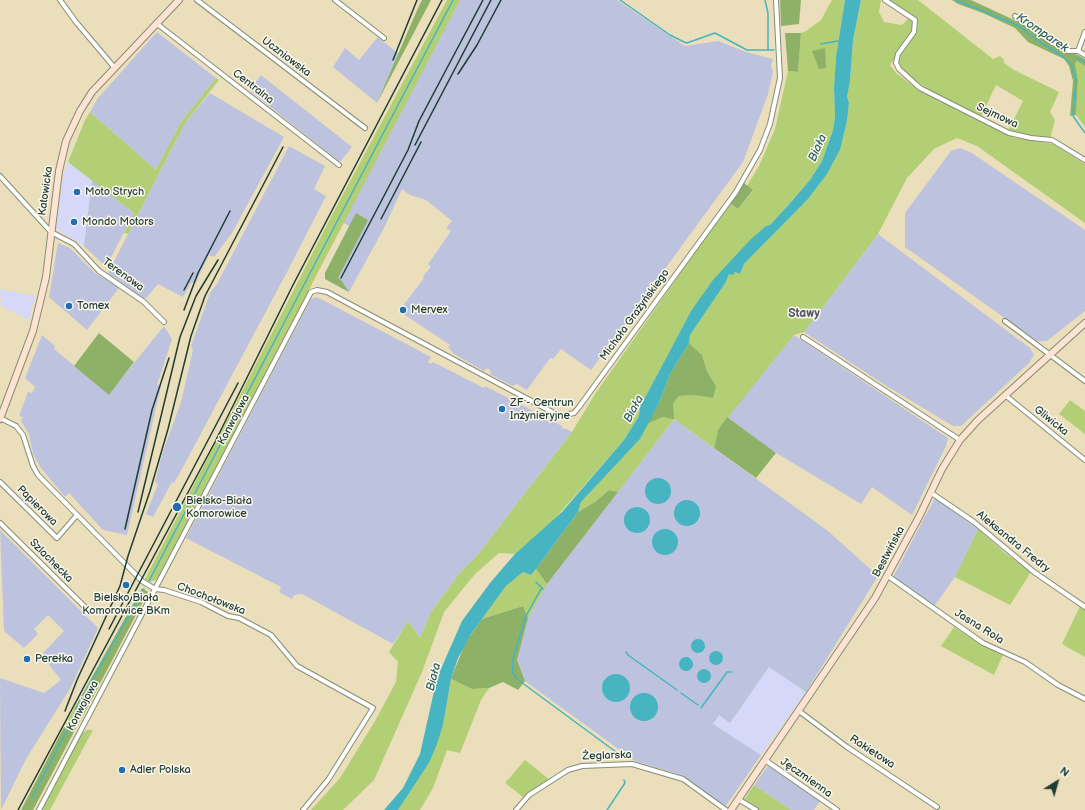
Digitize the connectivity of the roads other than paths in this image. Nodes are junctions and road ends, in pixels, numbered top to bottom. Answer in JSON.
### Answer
{"nodes":[{"id":1,"x":60,"y":0,"type":"edge"},
{"id":2,"x":179,"y":0,"type":"edge"},
{"id":3,"x":197,"y":0,"type":"edge"},
{"id":4,"x":335,"y":0,"type":"edge"},
{"id":5,"x":776,"y":0,"type":"edge"},
{"id":6,"x":885,"y":0,"type":"edge"},
{"id":7,"x":1015,"y":16,"type":"dead end"},
{"id":8,"x":156,"y":23,"type":"junction"},
{"id":9,"x":1085,"y":32,"type":"edge"},
{"id":10,"x":384,"y":38,"type":"dead end"},
{"id":11,"x":1078,"y":51,"type":"junction"},
{"id":12,"x":1085,"y":55,"type":"edge"},
{"id":13,"x":114,"y":67,"type":"junction"},
{"id":14,"x":365,"y":128,"type":"dead end"},
{"id":15,"x":1085,"y":160,"type":"edge"},
{"id":16,"x":339,"y":165,"type":"dead end"},
{"id":17,"x":0,"y":176,"type":"edge"},
{"id":18,"x":51,"y":232,"type":"junction"},
{"id":19,"x":1005,"y":321,"type":"dead end"},
{"id":20,"x":164,"y":322,"type":"dead end"},
{"id":21,"x":1085,"y":323,"type":"edge"},
{"id":22,"x":803,"y":337,"type":"dead end"},
{"id":23,"x":1050,"y":354,"type":"junction"},
{"id":24,"x":1085,"y":381,"type":"edge"},
{"id":25,"x":1005,"y":395,"type":"junction"},
{"id":26,"x":567,"y":416,"type":"joint"},
{"id":27,"x":0,"y":419,"type":"edge"},
{"id":28,"x":960,"y":440,"type":"junction"},
{"id":29,"x":1085,"y":460,"type":"edge"},
{"id":30,"x":0,"y":482,"type":"edge"},
{"id":31,"x":930,"y":492,"type":"junction"},
{"id":32,"x":77,"y":515,"type":"junction"},
{"id":33,"x":0,"y":523,"type":"edge"},
{"id":34,"x":888,"y":576,"type":"junction"},
{"id":35,"x":155,"y":589,"type":"junction"},
{"id":36,"x":1085,"y":607,"type":"edge"},
{"id":37,"x":89,"y":611,"type":"dead end"},
{"id":38,"x":1085,"y":699,"type":"edge"},
{"id":39,"x":799,"y":711,"type":"junction"},
{"id":40,"x":765,"y":760,"type":"junction"},
{"id":41,"x":738,"y":799,"type":"junction"},
{"id":42,"x":937,"y":807,"type":"dead end"},
{"id":43,"x":39,"y":810,"type":"edge"},
{"id":44,"x":303,"y":810,"type":"edge"},
{"id":45,"x":516,"y":810,"type":"edge"},
{"id":46,"x":726,"y":810,"type":"edge"},
{"id":47,"x":731,"y":810,"type":"edge"},
{"id":48,"x":756,"y":810,"type":"edge"},
{"id":49,"x":837,"y":810,"type":"edge"}],
"edges":[{"from":1,"to":13,"type":"street"},
{"from":2,"to":8,"type":"street","name":"Katowicka"},
{"from":3,"to":14,"type":"street","name":"Uczniowska"},
{"from":4,"to":10,"type":"street"},
{"from":5,"to":26,"type":"street","name":"Michała Grażyńskiego"},
{"from":6,"to":15,"type":"street","name":"Sejmowa"},
{"from":7,"to":11,"type":"street"},
{"from":8,"to":13,"type":"street","name":"Katowicka"},
{"from":8,"to":16,"type":"street","name":"Centralna"},
{"from":9,"to":11,"type":"street"},
{"from":11,"to":12,"type":"street"},
{"from":13,"to":18,"type":"street","name":"Katowicka"},
{"from":17,"to":18,"type":"street"},
{"from":18,"to":20,"type":"street","name":"Terenowa"},
{"from":18,"to":27,"type":"street","name":"Katowicka"},
{"from":19,"to":23,"type":"street"},
{"from":21,"to":23,"type":"street","name":"Bestwińska"},
{"from":22,"to":28,"type":"street"},
{"from":23,"to":24,"type":"street"},
{"from":23,"to":25,"type":"street","name":"Bestwińska"},
{"from":25,"to":28,"type":"street","name":"Bestwińska"},
{"from":25,"to":29,"type":"street","name":"Gliwicka"},
{"from":26,"to":35,"type":"street","name":"Konwojowa"},
{"from":27,"to":32,"type":"street","name":"Chochołowska"},
{"from":28,"to":31,"type":"street","name":"Bestwińska"},
{"from":30,"to":32,"type":"street","name":"Papierowa"},
{"from":31,"to":34,"type":"street","name":"Bestwińska"},
{"from":31,"to":36,"type":"street","name":"Aleksandra Fredry"},
{"from":32,"to":35,"type":"street","name":"Chochołowska"},
{"from":33,"to":37,"type":"street","name":"Szlachecka"},
{"from":34,"to":38,"type":"street","name":"Jasna Rola"},
{"from":34,"to":39,"type":"street","name":"Bestwińska"},
{"from":35,"to":43,"type":"street","name":"Konwojowa"},
{"from":35,"to":44,"type":"street","name":"Chochołowska"},
{"from":39,"to":40,"type":"street","name":"Bestwińska"},
{"from":39,"to":42,"type":"street","name":"Rakietowa"},
{"from":40,"to":41,"type":"street","name":"Bestwińska"},
{"from":40,"to":49,"type":"street","name":"Jęczmienna"},
{"from":41,"to":47,"type":"street","name":"Bestwińska"},
{"from":41,"to":48,"type":"street"},
{"from":45,"to":46,"type":"street","name":"Żeglarska"}]}
